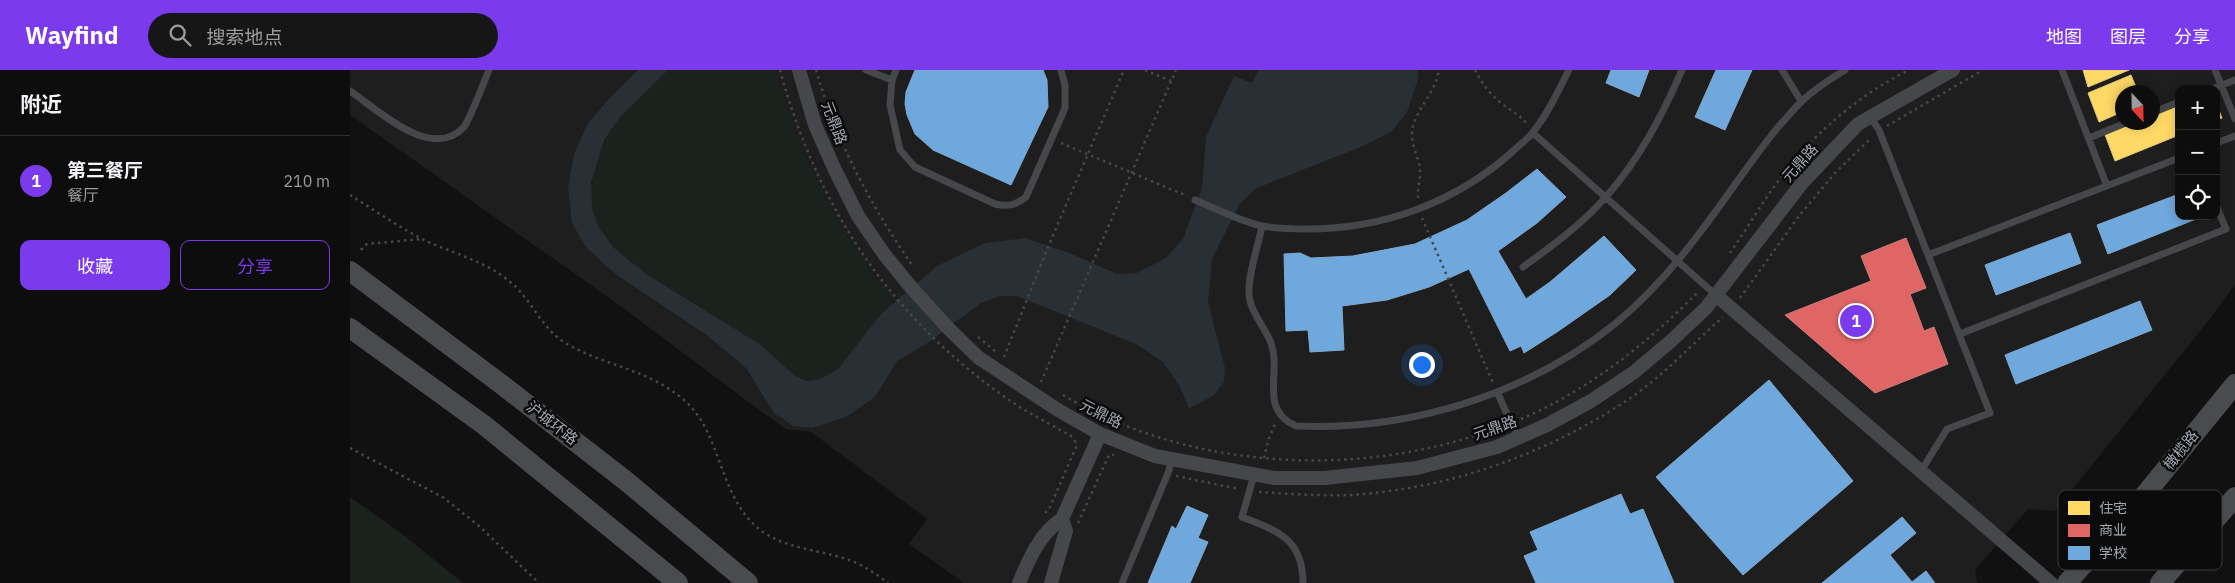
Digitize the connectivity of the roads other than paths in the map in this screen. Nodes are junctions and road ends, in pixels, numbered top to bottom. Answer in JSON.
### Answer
{"nodes":[{"id":1,"x":489,"y":70,"type":"edge"},
{"id":2,"x":799,"y":70,"type":"edge"},
{"id":3,"x":866,"y":70,"type":"edge"},
{"id":4,"x":896,"y":70,"type":"edge"},
{"id":5,"x":1061,"y":70,"type":"edge"},
{"id":6,"x":1569,"y":70,"type":"edge"},
{"id":7,"x":1682,"y":70,"type":"edge"},
{"id":8,"x":1782,"y":70,"type":"edge"},
{"id":9,"x":1845,"y":70,"type":"edge"},
{"id":10,"x":1953,"y":70,"type":"edge"},
{"id":11,"x":2062,"y":70,"type":"edge"},
{"id":12,"x":2215,"y":70,"type":"edge"},
{"id":13,"x":892,"y":80,"type":"junction"},
{"id":14,"x":2235,"y":80,"type":"edge"},
{"id":15,"x":2221,"y":85,"type":"junction"},
{"id":16,"x":350,"y":91,"type":"edge"},
{"id":17,"x":1801,"y":101,"type":"junction"},
{"id":18,"x":2175,"y":104,"type":"edge"},
{"id":19,"x":2160,"y":110,"type":"edge"},
{"id":20,"x":1870,"y":117,"type":"junction"},
{"id":21,"x":2235,"y":119,"type":"edge"},
{"id":22,"x":2115,"y":127,"type":"edge"},
{"id":23,"x":1533,"y":133,"type":"junction"},
{"id":24,"x":2235,"y":136,"type":"edge"},
{"id":25,"x":2089,"y":138,"type":"junction"},
{"id":26,"x":2220,"y":142,"type":"edge"},
{"id":27,"x":2175,"y":160,"type":"edge"},
{"id":28,"x":2107,"y":186,"type":"junction"},
{"id":29,"x":1605,"y":198,"type":"junction"},
{"id":30,"x":1195,"y":200,"type":"road end"},
{"id":31,"x":2220,"y":215,"type":"edge"},
{"id":32,"x":1262,"y":226,"type":"junction"},
{"id":33,"x":1928,"y":255,"type":"junction"},
{"id":34,"x":1677,"y":262,"type":"junction"},
{"id":35,"x":1523,"y":267,"type":"dead end"},
{"id":36,"x":350,"y":271,"type":"edge"},
{"id":37,"x":1717,"y":296,"type":"junction"},
{"id":38,"x":350,"y":328,"type":"edge"},
{"id":39,"x":1960,"y":334,"type":"junction"},
{"id":40,"x":2235,"y":384,"type":"edge"},
{"id":41,"x":1497,"y":392,"type":"junction"},
{"id":42,"x":1100,"y":434,"type":"junction"},
{"id":43,"x":1518,"y":438,"type":"junction"},
{"id":44,"x":1172,"y":460,"type":"junction"},
{"id":45,"x":1921,"y":471,"type":"junction"},
{"id":46,"x":1254,"y":475,"type":"junction"},
{"id":47,"x":2149,"y":490,"type":"edge"},
{"id":48,"x":2235,"y":497,"type":"edge"},
{"id":49,"x":2222,"y":512,"type":"edge"},
{"id":50,"x":1062,"y":518,"type":"junction"},
{"id":51,"x":2078,"y":570,"type":"edge"},
{"id":52,"x":2171,"y":570,"type":"edge"},
{"id":53,"x":678,"y":583,"type":"edge"},
{"id":54,"x":748,"y":583,"type":"edge"},
{"id":55,"x":1018,"y":583,"type":"edge"},
{"id":56,"x":1051,"y":583,"type":"edge"},
{"id":57,"x":1122,"y":583,"type":"edge"},
{"id":58,"x":1303,"y":583,"type":"edge"},
{"id":59,"x":2051,"y":583,"type":"edge"},
{"id":60,"x":2067,"y":583,"type":"edge"},
{"id":61,"x":2160,"y":583,"type":"edge"}],
"edges":[{"from":1,"to":16,"type":"lane"},
{"from":2,"to":42,"type":"street","name":"元鼎路"},
{"from":3,"to":13,"type":"lane"},
{"from":4,"to":13,"type":"lane"},
{"from":5,"to":13,"type":"lane"},
{"from":6,"to":23,"type":"lane"},
{"from":7,"to":29,"type":"lane"},
{"from":8,"to":17,"type":"lane"},
{"from":9,"to":17,"type":"lane"},
{"from":10,"to":20,"type":"street","name":"元鼎路"},
{"from":11,"to":25,"type":"lane"},
{"from":12,"to":15,"type":"lane"},
{"from":14,"to":15,"type":"lane"},
{"from":15,"to":21,"type":"lane"},
{"from":17,"to":34,"type":"lane"},
{"from":18,"to":19,"type":"lane"},
{"from":20,"to":33,"type":"lane"},
{"from":20,"to":37,"type":"street","name":"元鼎路"},
{"from":22,"to":25,"type":"lane"},
{"from":23,"to":29,"type":"lane"},
{"from":23,"to":32,"type":"lane"},
{"from":24,"to":26,"type":"lane"},
{"from":25,"to":28,"type":"lane"},
{"from":27,"to":28,"type":"lane"},
{"from":28,"to":33,"type":"lane"},
{"from":29,"to":34,"type":"lane"},
{"from":29,"to":35,"type":"lane"},
{"from":30,"to":32,"type":"lane"},
{"from":31,"to":39,"type":"lane"},
{"from":32,"to":41,"type":"lane"},
{"from":33,"to":39,"type":"lane"},
{"from":34,"to":37,"type":"lane"},
{"from":34,"to":41,"type":"lane"},
{"from":36,"to":54,"type":"main road","name":"沪城环路"},
{"from":37,"to":43,"type":"street","name":"元鼎路"},
{"from":37,"to":45,"type":"street"},
{"from":38,"to":53,"type":"main road"},
{"from":39,"to":45,"type":"lane"},
{"from":40,"to":47,"type":"main road","name":"橄榄路"},
{"from":41,"to":43,"type":"lane"},
{"from":42,"to":44,"type":"street","name":"元鼎路"},
{"from":42,"to":50,"type":"street"},
{"from":43,"to":46,"type":"street","name":"元鼎路"},
{"from":44,"to":46,"type":"street","name":"元鼎路"},
{"from":44,"to":57,"type":"lane"},
{"from":45,"to":59,"type":"street"},
{"from":46,"to":58,"type":"lane"},
{"from":48,"to":49,"type":"main road"},
{"from":50,"to":55,"type":"street"},
{"from":50,"to":56,"type":"street"},
{"from":51,"to":60,"type":"main road","name":"橄榄路"},
{"from":52,"to":61,"type":"main road"}]}
